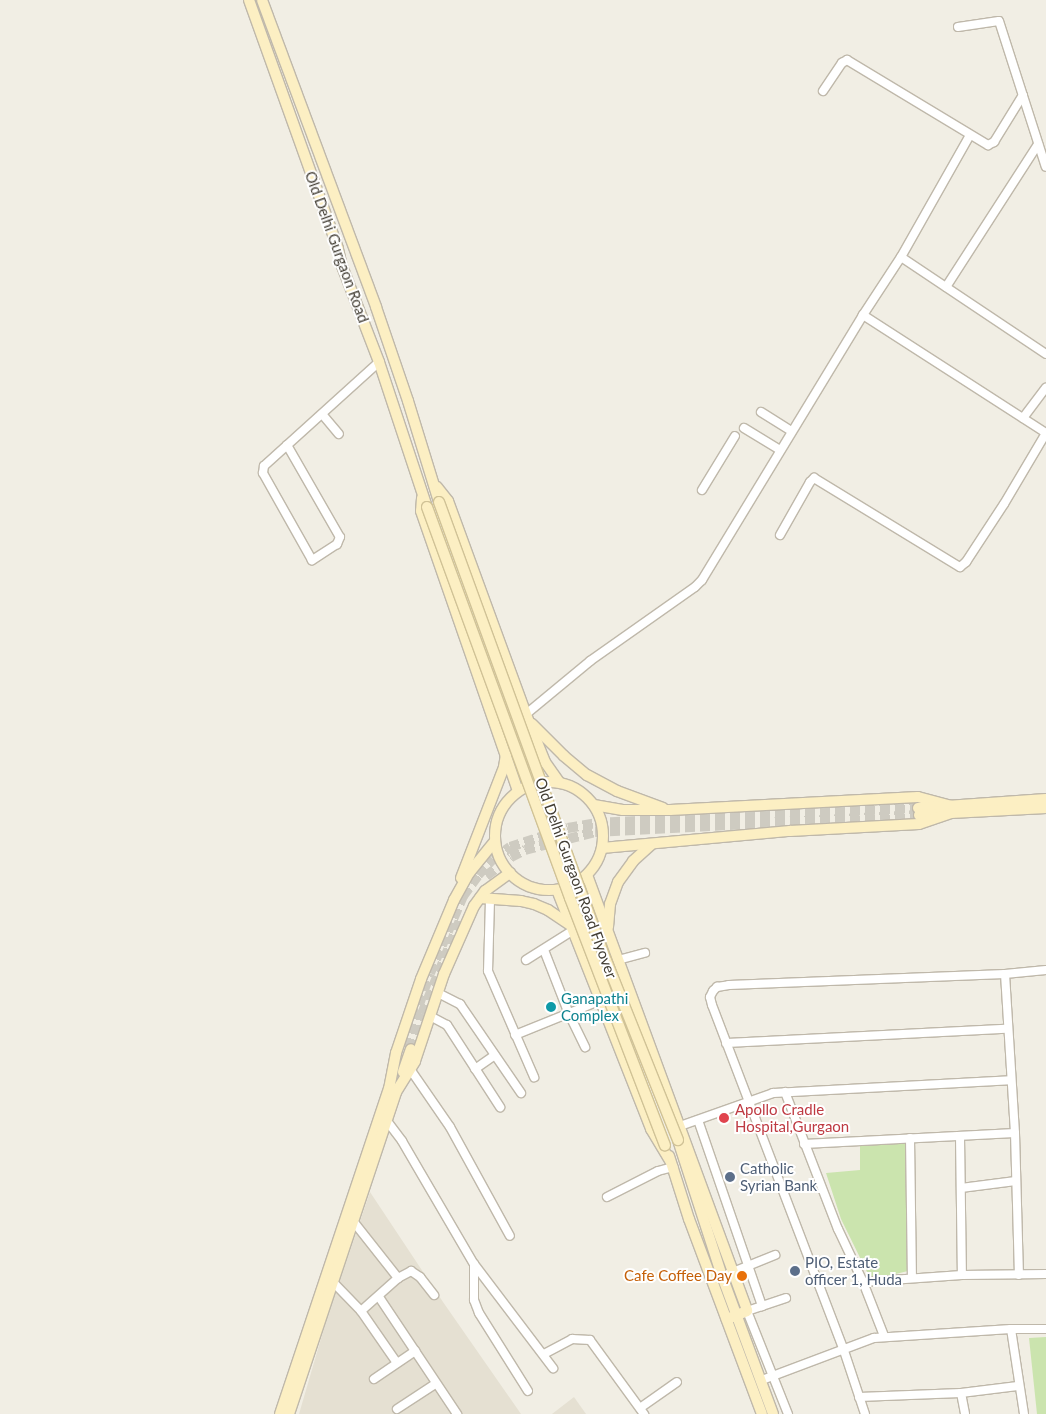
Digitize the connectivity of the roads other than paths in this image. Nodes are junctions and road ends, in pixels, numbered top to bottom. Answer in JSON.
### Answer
{"nodes":[{"id":1,"x":249,"y":0,"type":"edge"},
{"id":2,"x":262,"y":0,"type":"edge"},
{"id":3,"x":958,"y":27,"type":"dead end"},
{"id":4,"x":823,"y":91,"type":"dead end"},
{"id":5,"x":1023,"y":95,"type":"junction"},
{"id":6,"x":970,"y":135,"type":"junction"},
{"id":7,"x":1038,"y":144,"type":"junction"},
{"id":8,"x":1046,"y":167,"type":"edge"},
{"id":9,"x":901,"y":257,"type":"junction"},
{"id":10,"x":946,"y":287,"type":"junction"},
{"id":11,"x":863,"y":315,"type":"junction"},
{"id":12,"x":1046,"y":354,"type":"edge"},
{"id":13,"x":379,"y":362,"type":"junction"},
{"id":14,"x":1046,"y":388,"type":"edge"},
{"id":15,"x":761,"y":412,"type":"dead end"},
{"id":16,"x":322,"y":414,"type":"junction"},
{"id":17,"x":1023,"y":418,"type":"junction"},
{"id":18,"x":744,"y":428,"type":"dead end"},
{"id":19,"x":792,"y":431,"type":"junction"},
{"id":20,"x":339,"y":434,"type":"dead end"},
{"id":21,"x":735,"y":436,"type":"dead end"},
{"id":22,"x":288,"y":445,"type":"junction"},
{"id":23,"x":780,"y":450,"type":"junction"},
{"id":24,"x":431,"y":480,"type":"junction"},
{"id":25,"x":702,"y":490,"type":"dead end"},
{"id":26,"x":423,"y":494,"type":"junction"},
{"id":27,"x":780,"y":535,"type":"dead end"},
{"id":28,"x":528,"y":718,"type":"junction"},
{"id":29,"x":506,"y":752,"type":"junction"},
{"id":30,"x":559,"y":782,"type":"junction"},
{"id":31,"x":518,"y":792,"type":"junction"},
{"id":32,"x":1046,"y":800,"type":"edge"},
{"id":33,"x":594,"y":805,"type":"junction"},
{"id":34,"x":1046,"y":808,"type":"edge"},
{"id":35,"x":670,"y":810,"type":"junction"},
{"id":36,"x":951,"y":810,"type":"junction"},
{"id":37,"x":919,"y":811,"type":"tunnel mouth"},
{"id":38,"x":495,"y":841,"type":"junction"},
{"id":39,"x":653,"y":844,"type":"junction"},
{"id":40,"x":602,"y":848,"type":"junction"},
{"id":41,"x":510,"y":873,"type":"junction"},
{"id":42,"x":587,"y":875,"type":"junction"},
{"id":43,"x":558,"y":890,"type":"junction"},
{"id":44,"x":485,"y":899,"type":"junction"},
{"id":45,"x":454,"y":900,"type":"junction"},
{"id":46,"x":572,"y":928,"type":"junction"},
{"id":47,"x":609,"y":936,"type":"junction"},
{"id":48,"x":544,"y":950,"type":"junction"},
{"id":49,"x":645,"y":953,"type":"dead end"},
{"id":50,"x":526,"y":960,"type":"dead end"},
{"id":51,"x":618,"y":960,"type":"junction"},
{"id":52,"x":1046,"y":970,"type":"edge"},
{"id":53,"x":1004,"y":974,"type":"junction"},
{"id":54,"x":438,"y":993,"type":"junction"},
{"id":55,"x":599,"y":1001,"type":"junction"},
{"id":56,"x":569,"y":1014,"type":"junction"},
{"id":57,"x":430,"y":1016,"type":"junction"},
{"id":58,"x":1007,"y":1029,"type":"junction"},
{"id":59,"x":515,"y":1035,"type":"junction"},
{"id":60,"x":726,"y":1043,"type":"junction"},
{"id":61,"x":585,"y":1047,"type":"dead end"},
{"id":62,"x":407,"y":1048,"type":"tunnel mouth"},
{"id":63,"x":495,"y":1055,"type":"junction"},
{"id":64,"x":410,"y":1069,"type":"junction"},
{"id":65,"x":475,"y":1069,"type":"junction"},
{"id":66,"x":534,"y":1077,"type":"dead end"},
{"id":67,"x":1010,"y":1080,"type":"junction"},
{"id":68,"x":393,"y":1091,"type":"junction"},
{"id":69,"x":521,"y":1092,"type":"dead end"},
{"id":70,"x":785,"y":1092,"type":"junction"},
{"id":71,"x":749,"y":1100,"type":"junction"},
{"id":72,"x":500,"y":1106,"type":"dead end"},
{"id":73,"x":698,"y":1120,"type":"junction"},
{"id":74,"x":387,"y":1121,"type":"junction"},
{"id":75,"x":680,"y":1126,"type":"junction"},
{"id":76,"x":1015,"y":1133,"type":"junction"},
{"id":77,"x":960,"y":1137,"type":"junction"},
{"id":78,"x":910,"y":1138,"type":"junction"},
{"id":79,"x":804,"y":1144,"type":"junction"},
{"id":80,"x":672,"y":1164,"type":"junction"},
{"id":81,"x":1016,"y":1182,"type":"junction"},
{"id":82,"x":961,"y":1188,"type":"junction"},
{"id":83,"x":607,"y":1196,"type":"dead end"},
{"id":84,"x":353,"y":1221,"type":"junction"},
{"id":85,"x":510,"y":1236,"type":"dead end"},
{"id":86,"x":775,"y":1255,"type":"dead end"},
{"id":87,"x":474,"y":1264,"type":"junction"},
{"id":88,"x":747,"y":1266,"type":"junction"},
{"id":89,"x":732,"y":1272,"type":"junction"},
{"id":90,"x":1046,"y":1274,"type":"edge"},
{"id":91,"x":722,"y":1276,"type":"junction"},
{"id":92,"x":962,"y":1276,"type":"junction"},
{"id":93,"x":1019,"y":1276,"type":"junction"},
{"id":94,"x":329,"y":1278,"type":"junction"},
{"id":95,"x":398,"y":1278,"type":"junction"},
{"id":96,"x":912,"y":1278,"type":"junction"},
{"id":97,"x":863,"y":1282,"type":"junction"},
{"id":98,"x":434,"y":1295,"type":"dead end"},
{"id":99,"x":379,"y":1297,"type":"junction"},
{"id":100,"x":786,"y":1298,"type":"dead end"},
{"id":101,"x":762,"y":1306,"type":"junction"},
{"id":102,"x":747,"y":1311,"type":"junction"},
{"id":103,"x":361,"y":1312,"type":"junction"},
{"id":104,"x":731,"y":1317,"type":"junction"},
{"id":105,"x":1011,"y":1329,"type":"junction"},
{"id":106,"x":1046,"y":1329,"type":"edge"},
{"id":107,"x":884,"y":1336,"type":"junction"},
{"id":108,"x":843,"y":1348,"type":"junction"},
{"id":109,"x":414,"y":1351,"type":"junction"},
{"id":110,"x":544,"y":1354,"type":"junction"},
{"id":111,"x":397,"y":1363,"type":"junction"},
{"id":112,"x":553,"y":1368,"type":"dead end"},
{"id":113,"x":773,"y":1376,"type":"junction"},
{"id":114,"x":374,"y":1379,"type":"dead end"},
{"id":115,"x":762,"y":1380,"type":"junction"},
{"id":116,"x":678,"y":1382,"type":"dead end"},
{"id":117,"x":435,"y":1384,"type":"junction"},
{"id":118,"x":1018,"y":1386,"type":"junction"},
{"id":119,"x":528,"y":1391,"type":"dead end"},
{"id":120,"x":961,"y":1393,"type":"junction"},
{"id":121,"x":859,"y":1397,"type":"junction"},
{"id":122,"x":397,"y":1408,"type":"dead end"},
{"id":123,"x":642,"y":1411,"type":"edge"},
{"id":124,"x":280,"y":1414,"type":"edge"},
{"id":125,"x":289,"y":1414,"type":"edge"},
{"id":126,"x":457,"y":1414,"type":"edge"},
{"id":127,"x":762,"y":1414,"type":"edge"},
{"id":128,"x":773,"y":1414,"type":"edge"},
{"id":129,"x":788,"y":1414,"type":"edge"},
{"id":130,"x":865,"y":1414,"type":"edge"},
{"id":131,"x":965,"y":1414,"type":"edge"},
{"id":132,"x":1024,"y":1414,"type":"edge"}],
"edges":[{"from":1,"to":13,"type":"main road","name":"Old Delhi Gurgaon Road"},
{"from":2,"to":24,"type":"main road","name":"Old Delhi Gurgaon Road"},
{"from":3,"to":5,"type":"street"},
{"from":4,"to":6,"type":"street"},
{"from":5,"to":6,"type":"street"},
{"from":5,"to":7,"type":"street"},
{"from":6,"to":9,"type":"street"},
{"from":7,"to":8,"type":"street"},
{"from":7,"to":10,"type":"street"},
{"from":9,"to":10,"type":"street"},
{"from":9,"to":11,"type":"street"},
{"from":10,"to":12,"type":"street"},
{"from":11,"to":17,"type":"street"},
{"from":11,"to":19,"type":"street"},
{"from":13,"to":16,"type":"street"},
{"from":13,"to":26,"type":"main road","name":"Old Delhi Gurgaon Road"},
{"from":14,"to":17,"type":"street"},
{"from":15,"to":19,"type":"street"},
{"from":16,"to":20,"type":"street"},
{"from":16,"to":22,"type":"street"},
{"from":17,"to":27,"type":"street"},
{"from":18,"to":23,"type":"street"},
{"from":19,"to":23,"type":"street"},
{"from":21,"to":25,"type":"street"},
{"from":22,"to":22,"type":"street"},
{"from":23,"to":28,"type":"street"},
{"from":24,"to":28,"type":"main road"},
{"from":24,"to":91,"type":"main road","name":"Old Delhi Gurgaon Road Flyover","bridge":true},
{"from":26,"to":29,"type":"main road"},
{"from":26,"to":80,"type":"main road","name":"Old Delhi Gurgaon Road Flyover","bridge":true},
{"from":28,"to":30,"type":"main road"},
{"from":28,"to":35,"type":"main road"},
{"from":29,"to":31,"type":"main road"},
{"from":29,"to":45,"type":"main road"},
{"from":30,"to":31,"type":"main road"},
{"from":30,"to":33,"type":"main road"},
{"from":31,"to":38,"type":"main road"},
{"from":32,"to":36,"type":"main road"},
{"from":33,"to":35,"type":"main road"},
{"from":33,"to":40,"type":"main road"},
{"from":34,"to":36,"type":"main road"},
{"from":35,"to":36,"type":"main road"},
{"from":36,"to":37,"type":"main road"},
{"from":36,"to":39,"type":"main road"},
{"from":38,"to":41,"type":"main road"},
{"from":38,"to":45,"type":"main road"},
{"from":39,"to":40,"type":"main road"},
{"from":39,"to":47,"type":"main road"},
{"from":40,"to":42,"type":"main road"},
{"from":41,"to":43,"type":"main road"},
{"from":41,"to":44,"type":"main road"},
{"from":42,"to":43,"type":"main road"},
{"from":42,"to":47,"type":"main road"},
{"from":43,"to":46,"type":"main road"},
{"from":44,"to":46,"type":"main road"},
{"from":44,"to":54,"type":"main road"},
{"from":44,"to":59,"type":"street"},
{"from":45,"to":68,"type":"main road"},
{"from":46,"to":48,"type":"street"},
{"from":46,"to":55,"type":"main road"},
{"from":47,"to":51,"type":"main road"},
{"from":48,"to":50,"type":"street"},
{"from":48,"to":56,"type":"street"},
{"from":49,"to":51,"type":"street"},
{"from":51,"to":75,"type":"main road"},
{"from":52,"to":53,"type":"street"},
{"from":53,"to":58,"type":"street"},
{"from":53,"to":60,"type":"street"},
{"from":54,"to":57,"type":"main road"},
{"from":54,"to":63,"type":"street"},
{"from":55,"to":56,"type":"street"},
{"from":55,"to":80,"type":"main road"},
{"from":56,"to":59,"type":"street"},
{"from":56,"to":61,"type":"street"},
{"from":57,"to":64,"type":"main road"},
{"from":57,"to":65,"type":"street"},
{"from":58,"to":60,"type":"street"},
{"from":58,"to":67,"type":"street"},
{"from":59,"to":66,"type":"street"},
{"from":60,"to":71,"type":"street"},
{"from":62,"to":68,"type":"main road"},
{"from":63,"to":65,"type":"street"},
{"from":63,"to":69,"type":"street"},
{"from":64,"to":68,"type":"main road"},
{"from":64,"to":85,"type":"street"},
{"from":65,"to":72,"type":"street"},
{"from":67,"to":70,"type":"street"},
{"from":67,"to":76,"type":"street"},
{"from":68,"to":74,"type":"main road"},
{"from":68,"to":94,"type":"main road"},
{"from":70,"to":71,"type":"street"},
{"from":70,"to":79,"type":"street"},
{"from":71,"to":73,"type":"street"},
{"from":71,"to":108,"type":"street"},
{"from":73,"to":75,"type":"street"},
{"from":73,"to":88,"type":"street"},
{"from":74,"to":84,"type":"main road"},
{"from":74,"to":87,"type":"street"},
{"from":75,"to":89,"type":"main road"},
{"from":76,"to":77,"type":"street"},
{"from":76,"to":81,"type":"street"},
{"from":77,"to":78,"type":"street"},
{"from":77,"to":82,"type":"street"},
{"from":78,"to":79,"type":"street"},
{"from":78,"to":96,"type":"street"},
{"from":79,"to":97,"type":"street"},
{"from":80,"to":83,"type":"street"},
{"from":80,"to":104,"type":"main road"},
{"from":81,"to":82,"type":"street"},
{"from":81,"to":93,"type":"street"},
{"from":82,"to":92,"type":"street"},
{"from":84,"to":94,"type":"main road"},
{"from":84,"to":95,"type":"street"},
{"from":86,"to":88,"type":"street"},
{"from":87,"to":110,"type":"street"},
{"from":87,"to":119,"type":"street"},
{"from":88,"to":89,"type":"street"},
{"from":88,"to":101,"type":"street"},
{"from":89,"to":91,"type":"street"},
{"from":89,"to":102,"type":"main road"},
{"from":90,"to":93,"type":"street"},
{"from":91,"to":104,"type":"main road"},
{"from":92,"to":93,"type":"street"},
{"from":92,"to":96,"type":"street"},
{"from":94,"to":103,"type":"street"},
{"from":94,"to":124,"type":"main road"},
{"from":94,"to":125,"type":"main road"},
{"from":95,"to":98,"type":"street"},
{"from":95,"to":99,"type":"street"},
{"from":96,"to":97,"type":"street"},
{"from":97,"to":107,"type":"street"},
{"from":99,"to":103,"type":"street"},
{"from":99,"to":109,"type":"street"},
{"from":100,"to":101,"type":"street"},
{"from":101,"to":102,"type":"street"},
{"from":102,"to":104,"type":"main road"},
{"from":102,"to":113,"type":"street"},
{"from":103,"to":111,"type":"street"},
{"from":104,"to":115,"type":"main road"},
{"from":104,"to":127,"type":"main road"},
{"from":105,"to":106,"type":"street"},
{"from":105,"to":107,"type":"street"},
{"from":105,"to":118,"type":"street"},
{"from":107,"to":108,"type":"street"},
{"from":108,"to":113,"type":"street"},
{"from":108,"to":121,"type":"street"},
{"from":109,"to":111,"type":"street"},
{"from":109,"to":117,"type":"street"},
{"from":110,"to":112,"type":"street"},
{"from":110,"to":123,"type":"street"},
{"from":111,"to":114,"type":"street"},
{"from":113,"to":115,"type":"street"},
{"from":113,"to":129,"type":"street"},
{"from":115,"to":128,"type":"main road"},
{"from":116,"to":123,"type":"street"},
{"from":117,"to":122,"type":"street"},
{"from":117,"to":126,"type":"street"},
{"from":118,"to":120,"type":"street"},
{"from":118,"to":132,"type":"street"},
{"from":120,"to":121,"type":"street"},
{"from":120,"to":131,"type":"street"},
{"from":121,"to":130,"type":"street"}]}
